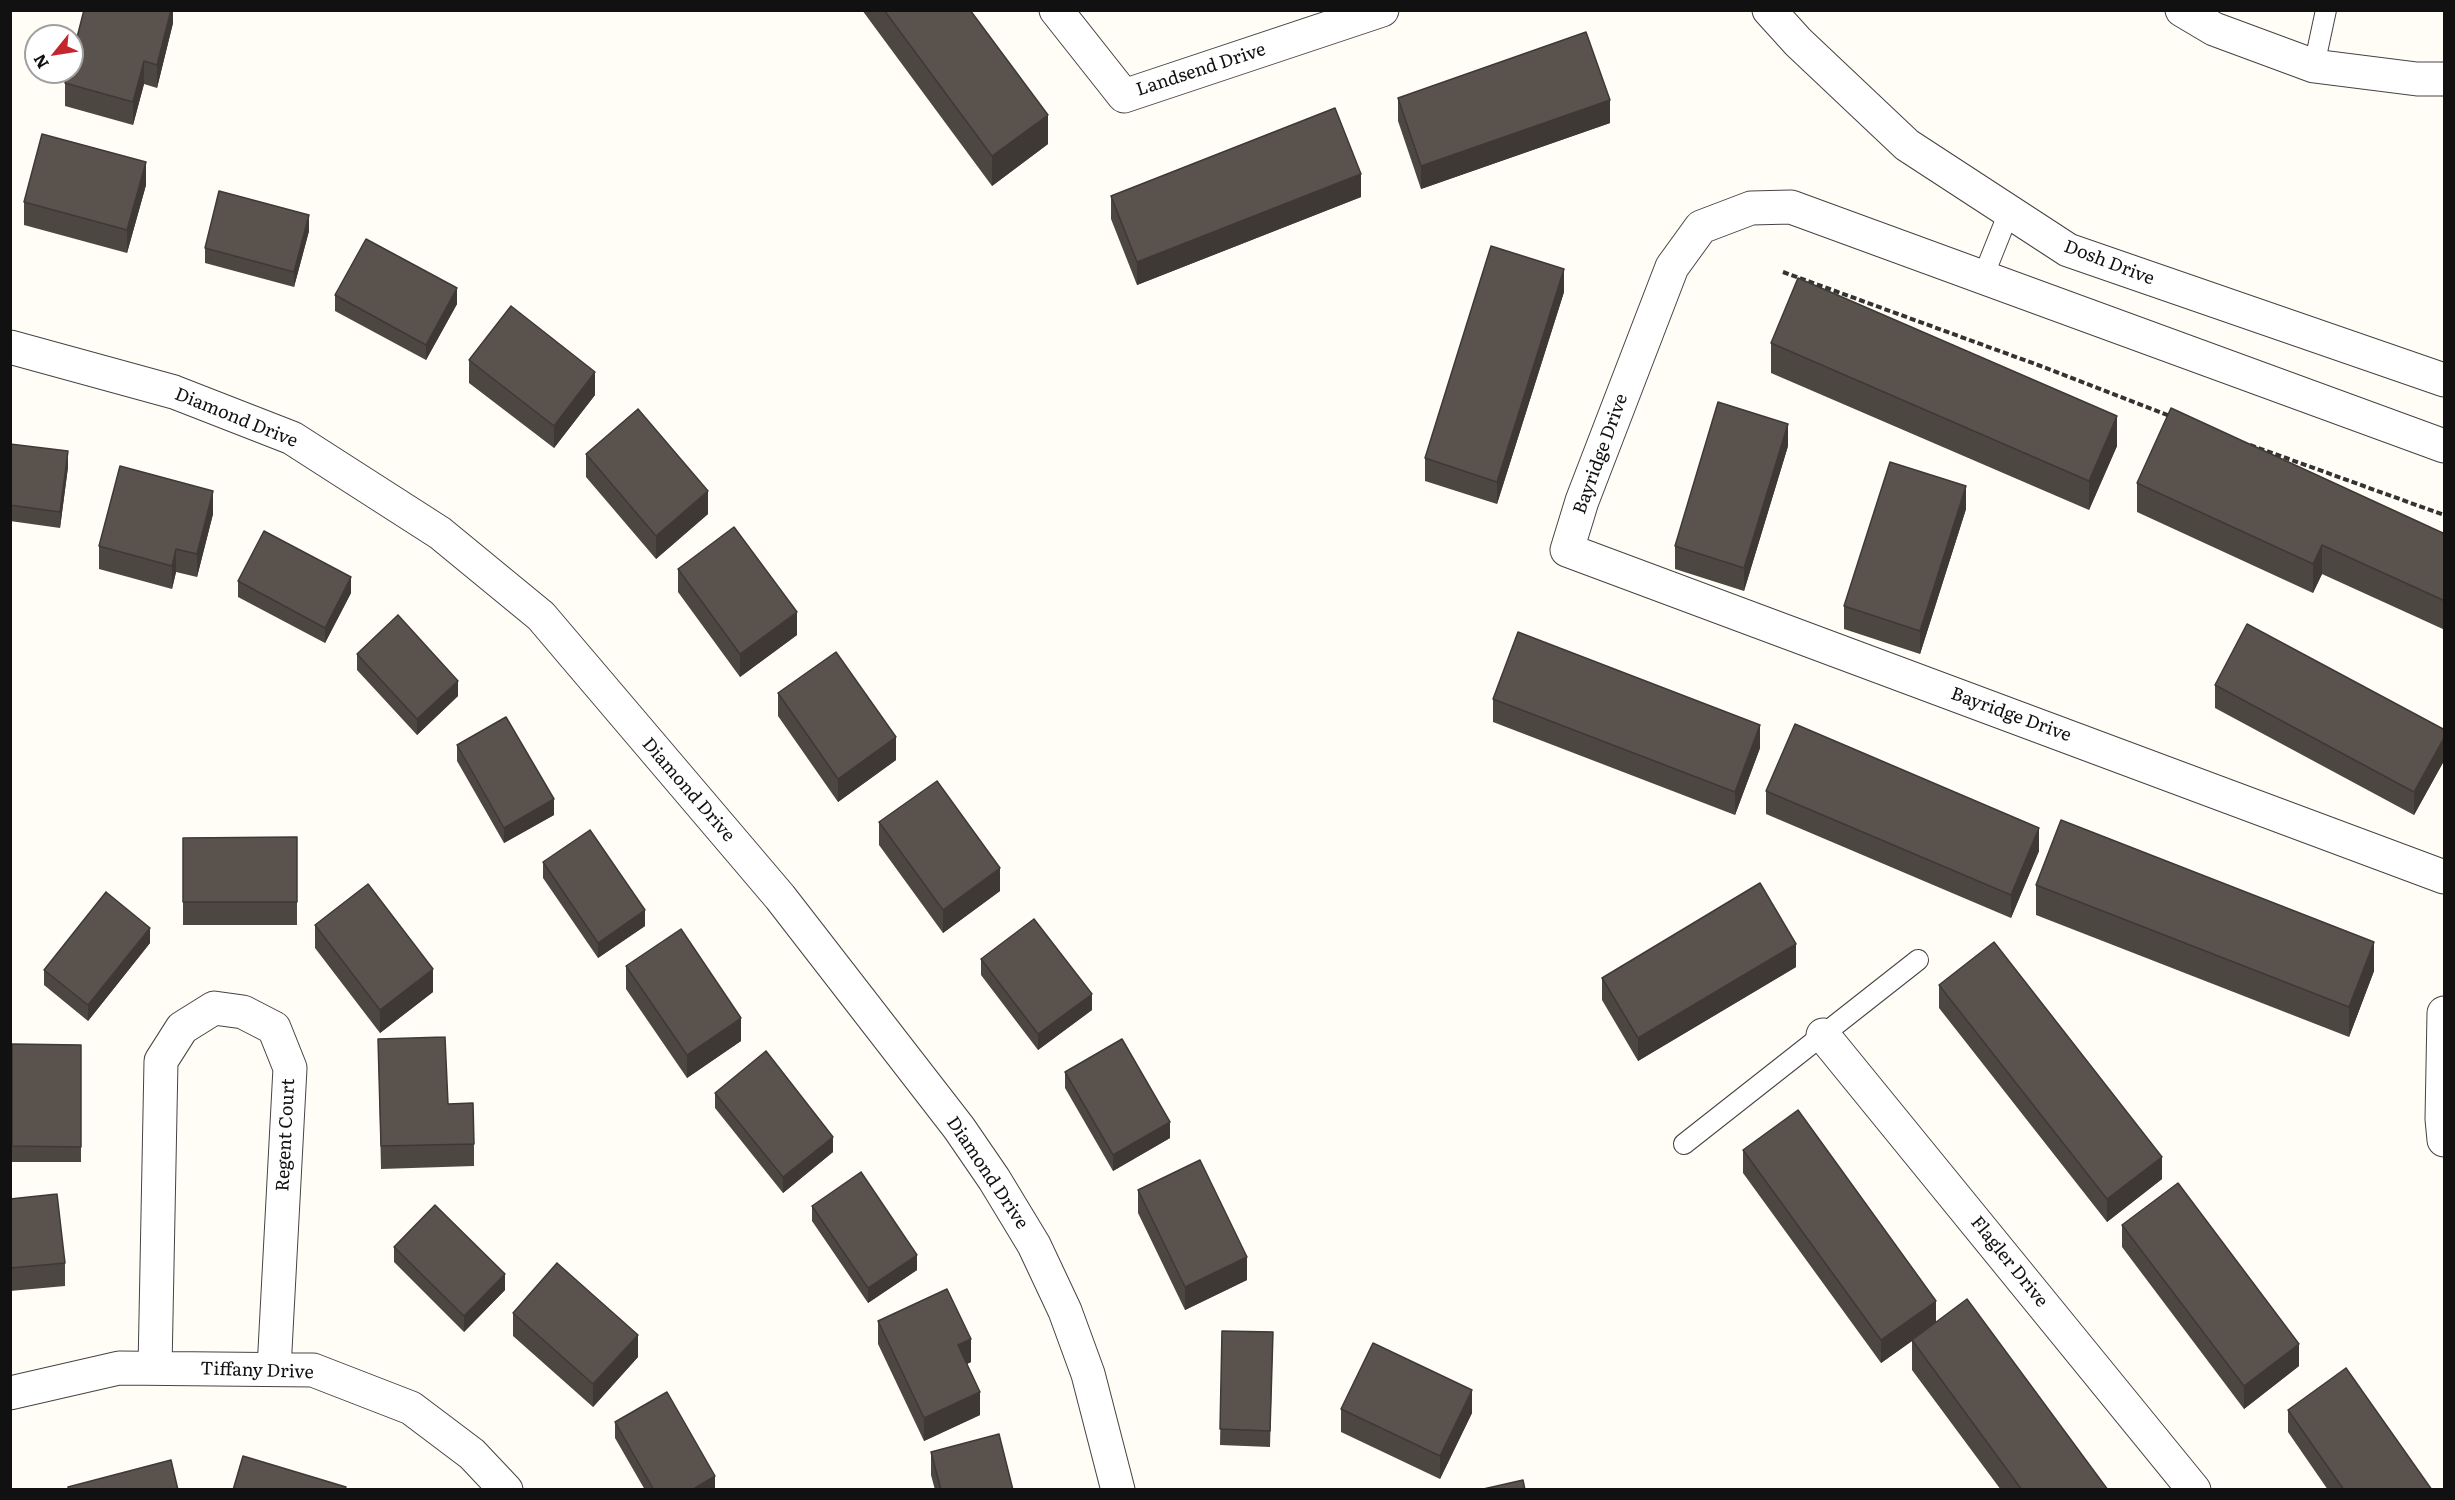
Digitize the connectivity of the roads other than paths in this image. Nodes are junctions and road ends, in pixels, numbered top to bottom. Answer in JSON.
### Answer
{"nodes":[{"id":1,"x":1056,"y":10,"type":"edge"},
{"id":2,"x":1382,"y":10,"type":"edge"},
{"id":3,"x":1769,"y":10,"type":"edge"},
{"id":4,"x":2182,"y":10,"type":"edge"},
{"id":5,"x":2326,"y":10,"type":"edge"},
{"id":6,"x":2314,"y":66,"type":"junction"},
{"id":7,"x":2445,"y":79,"type":"edge"},
{"id":8,"x":2009,"y":212,"type":"junction"},
{"id":9,"x":1983,"y":278,"type":"junction"},
{"id":10,"x":10,"y":347,"type":"edge"},
{"id":11,"x":2445,"y":380,"type":"edge"},
{"id":12,"x":2445,"y":446,"type":"edge"},
{"id":13,"x":2445,"y":876,"type":"edge"},
{"id":14,"x":1918,"y":960,"type":"dead end"},
{"id":15,"x":2445,"y":1013,"type":"edge"},
{"id":16,"x":1823,"y":1035,"type":"junction"},
{"id":17,"x":2445,"y":1140,"type":"edge"},
{"id":18,"x":1684,"y":1144,"type":"dead end"},
{"id":19,"x":154,"y":1368,"type":"junction"},
{"id":20,"x":274,"y":1369,"type":"junction"},
{"id":21,"x":10,"y":1393,"type":"edge"},
{"id":22,"x":506,"y":1490,"type":"edge"},
{"id":23,"x":1118,"y":1490,"type":"edge"},
{"id":24,"x":2194,"y":1490,"type":"edge"}],
"edges":[{"from":1,"to":2,"type":"street","name":"Landsend Drive"},
{"from":3,"to":8,"type":"street","name":"Dosh Drive"},
{"from":4,"to":6,"type":"street"},
{"from":5,"to":6,"type":"lane"},
{"from":6,"to":7,"type":"street"},
{"from":8,"to":9,"type":"lane"},
{"from":8,"to":11,"type":"street","name":"Dosh Drive"},
{"from":9,"to":12,"type":"street","name":"Bayridge Drive"},
{"from":9,"to":13,"type":"street","name":"Bayridge Drive"},
{"from":10,"to":23,"type":"street","name":"Diamond Drive"},
{"from":14,"to":16,"type":"lane"},
{"from":15,"to":17,"type":"street"},
{"from":16,"to":18,"type":"lane"},
{"from":16,"to":24,"type":"street","name":"Flagler Drive"},
{"from":19,"to":20,"type":"street","name":"Tiffany Drive"},
{"from":19,"to":20,"type":"street","name":"Regent Court"},
{"from":19,"to":21,"type":"street","name":"Tiffany Drive"},
{"from":20,"to":22,"type":"street","name":"Tiffany Drive"}]}
